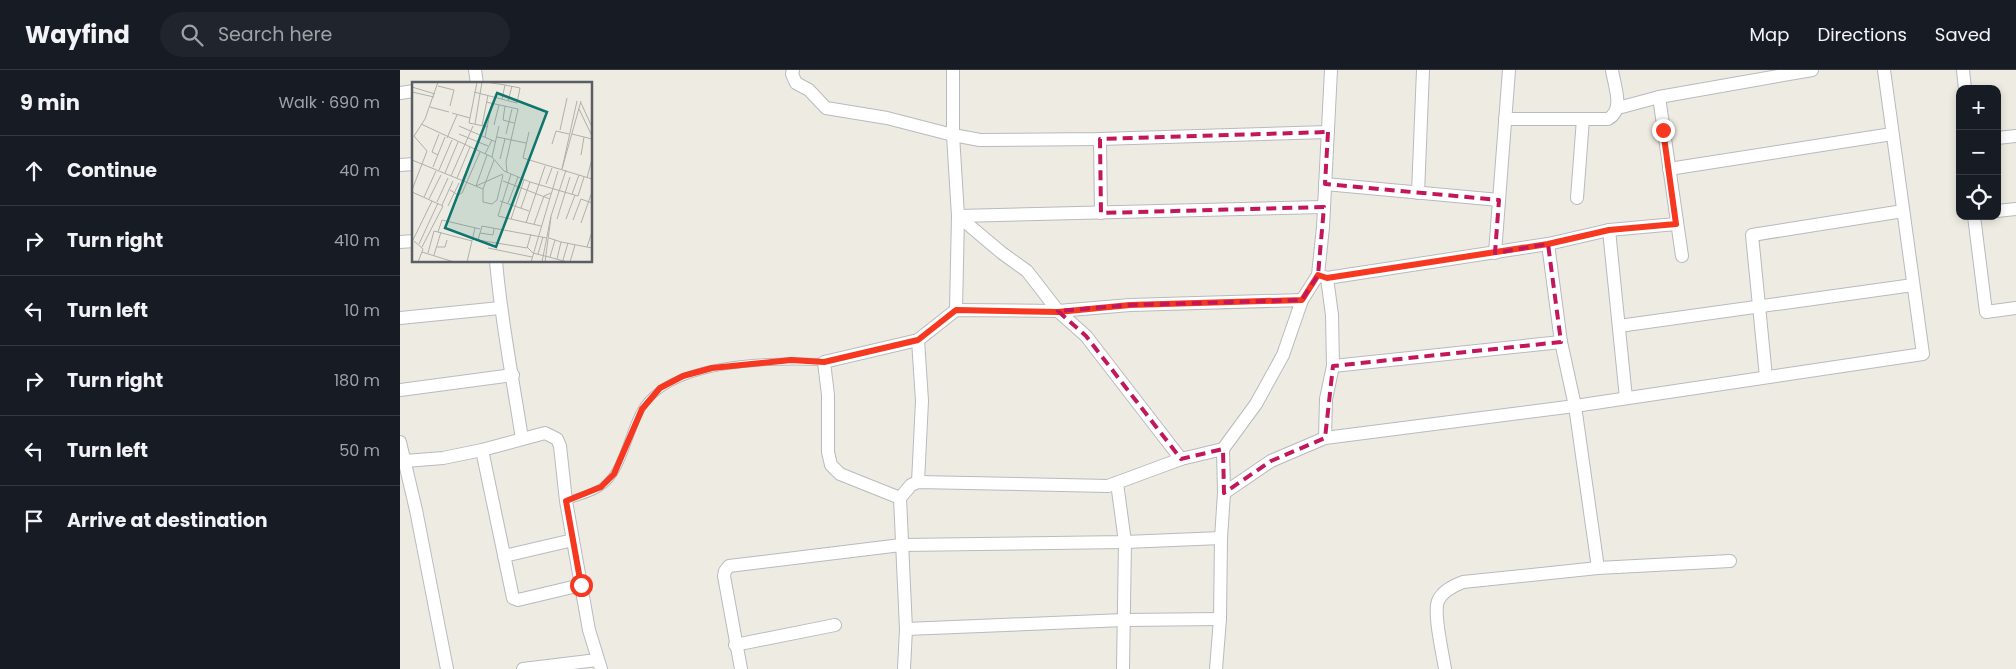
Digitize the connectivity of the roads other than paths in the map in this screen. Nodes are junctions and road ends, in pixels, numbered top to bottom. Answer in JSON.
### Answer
{"nodes":[{"id":1,"x":793,"y":70,"type":"edge"},
{"id":2,"x":953,"y":70,"type":"edge"},
{"id":3,"x":1331,"y":70,"type":"edge"},
{"id":4,"x":1423,"y":70,"type":"edge"},
{"id":5,"x":1509,"y":70,"type":"edge"},
{"id":6,"x":1612,"y":70,"type":"edge"},
{"id":7,"x":1812,"y":70,"type":"edge"},
{"id":8,"x":1884,"y":70,"type":"edge"},
{"id":9,"x":1963,"y":70,"type":"edge"},
{"id":10,"x":1965,"y":85,"type":"edge"},
{"id":11,"x":1659,"y":97,"type":"junction"},
{"id":12,"x":1618,"y":108,"type":"junction"},
{"id":13,"x":1505,"y":118,"type":"junction"},
{"id":14,"x":1583,"y":119,"type":"junction"},
{"id":15,"x":1328,"y":132,"type":"junction"},
{"id":16,"x":1892,"y":134,"type":"junction"},
{"id":17,"x":953,"y":135,"type":"junction"},
{"id":18,"x":2016,"y":136,"type":"edge"},
{"id":19,"x":2001,"y":138,"type":"edge"},
{"id":20,"x":1100,"y":139,"type":"junction"},
{"id":21,"x":1669,"y":169,"type":"junction"},
{"id":22,"x":1325,"y":184,"type":"junction"},
{"id":23,"x":1418,"y":193,"type":"junction"},
{"id":24,"x":1577,"y":198,"type":"dead end"},
{"id":25,"x":1499,"y":200,"type":"junction"},
{"id":26,"x":1324,"y":207,"type":"junction"},
{"id":27,"x":2016,"y":209,"type":"edge"},
{"id":28,"x":1903,"y":211,"type":"junction"},
{"id":29,"x":2001,"y":211,"type":"edge"},
{"id":30,"x":1100,"y":213,"type":"junction"},
{"id":31,"x":958,"y":216,"type":"junction"},
{"id":32,"x":1974,"y":220,"type":"edge"},
{"id":33,"x":1676,"y":224,"type":"junction"},
{"id":34,"x":1609,"y":230,"type":"junction"},
{"id":35,"x":1548,"y":244,"type":"junction"},
{"id":36,"x":1495,"y":253,"type":"junction"},
{"id":37,"x":1682,"y":256,"type":"dead end"},
{"id":38,"x":496,"y":262,"type":"edge"},
{"id":39,"x":1322,"y":276,"type":"junction"},
{"id":40,"x":1913,"y":285,"type":"junction"},
{"id":41,"x":1302,"y":300,"type":"junction"},
{"id":42,"x":1759,"y":306,"type":"junction"},
{"id":43,"x":500,"y":308,"type":"junction"},
{"id":44,"x":2016,"y":308,"type":"edge"},
{"id":45,"x":956,"y":310,"type":"junction"},
{"id":46,"x":1058,"y":312,"type":"junction"},
{"id":47,"x":400,"y":318,"type":"edge"},
{"id":48,"x":1619,"y":326,"type":"junction"},
{"id":49,"x":918,"y":340,"type":"junction"},
{"id":50,"x":1561,"y":342,"type":"junction"},
{"id":51,"x":824,"y":362,"type":"junction"},
{"id":52,"x":1333,"y":366,"type":"junction"},
{"id":53,"x":513,"y":374,"type":"junction"},
{"id":54,"x":1766,"y":377,"type":"junction"},
{"id":55,"x":400,"y":390,"type":"edge"},
{"id":56,"x":1626,"y":398,"type":"junction"},
{"id":57,"x":1575,"y":406,"type":"junction"},
{"id":58,"x":1325,"y":438,"type":"junction"},
{"id":59,"x":522,"y":439,"type":"junction"},
{"id":60,"x":400,"y":442,"type":"edge"},
{"id":61,"x":1223,"y":449,"type":"junction"},
{"id":62,"x":482,"y":450,"type":"junction"},
{"id":63,"x":1181,"y":459,"type":"junction"},
{"id":64,"x":404,"y":461,"type":"junction"},
{"id":65,"x":918,"y":482,"type":"junction"},
{"id":66,"x":1117,"y":483,"type":"junction"},
{"id":67,"x":1224,"y":492,"type":"junction"},
{"id":68,"x":900,"y":498,"type":"junction"},
{"id":69,"x":566,"y":501,"type":"junction"},
{"id":70,"x":1221,"y":538,"type":"junction"},
{"id":71,"x":573,"y":540,"type":"junction"},
{"id":72,"x":1125,"y":542,"type":"junction"},
{"id":73,"x":901,"y":545,"type":"junction"},
{"id":74,"x":504,"y":556,"type":"junction"},
{"id":75,"x":1730,"y":561,"type":"dead end"},
{"id":76,"x":1598,"y":568,"type":"junction"},
{"id":77,"x":581,"y":585,"type":"junction"},
{"id":78,"x":1220,"y":619,"type":"junction"},
{"id":79,"x":1124,"y":620,"type":"junction"},
{"id":80,"x":835,"y":625,"type":"dead end"},
{"id":81,"x":906,"y":629,"type":"junction"},
{"id":82,"x":735,"y":644,"type":"junction"},
{"id":83,"x":599,"y":665,"type":"edge"},
{"id":84,"x":447,"y":669,"type":"edge"},
{"id":85,"x":523,"y":669,"type":"edge"},
{"id":86,"x":741,"y":669,"type":"edge"},
{"id":87,"x":904,"y":669,"type":"edge"},
{"id":88,"x":1123,"y":669,"type":"edge"},
{"id":89,"x":1216,"y":669,"type":"edge"},
{"id":90,"x":1445,"y":669,"type":"edge"}],
"edges":[{"from":1,"to":17,"type":"street"},
{"from":2,"to":17,"type":"street"},
{"from":3,"to":15,"type":"street"},
{"from":4,"to":23,"type":"street"},
{"from":5,"to":13,"type":"street"},
{"from":6,"to":12,"type":"street"},
{"from":7,"to":11,"type":"street"},
{"from":8,"to":16,"type":"street"},
{"from":9,"to":10,"type":"street"},
{"from":11,"to":12,"type":"street"},
{"from":11,"to":21,"type":"street"},
{"from":12,"to":14,"type":"street"},
{"from":13,"to":14,"type":"street"},
{"from":13,"to":25,"type":"street"},
{"from":14,"to":24,"type":"street"},
{"from":15,"to":20,"type":"street"},
{"from":15,"to":22,"type":"street"},
{"from":16,"to":21,"type":"street"},
{"from":16,"to":28,"type":"street"},
{"from":17,"to":20,"type":"street"},
{"from":17,"to":31,"type":"street"},
{"from":18,"to":19,"type":"street"},
{"from":20,"to":30,"type":"street"},
{"from":21,"to":33,"type":"street"},
{"from":22,"to":23,"type":"street"},
{"from":22,"to":26,"type":"street"},
{"from":23,"to":25,"type":"street"},
{"from":25,"to":36,"type":"street"},
{"from":26,"to":30,"type":"street"},
{"from":26,"to":39,"type":"street"},
{"from":27,"to":29,"type":"street"},
{"from":28,"to":40,"type":"street"},
{"from":28,"to":42,"type":"street"},
{"from":30,"to":31,"type":"street"},
{"from":31,"to":45,"type":"street"},
{"from":31,"to":46,"type":"street"},
{"from":32,"to":44,"type":"street"},
{"from":33,"to":34,"type":"street"},
{"from":33,"to":37,"type":"street"},
{"from":34,"to":35,"type":"street"},
{"from":34,"to":48,"type":"street"},
{"from":35,"to":36,"type":"street"},
{"from":35,"to":50,"type":"street"},
{"from":36,"to":39,"type":"street"},
{"from":38,"to":43,"type":"street"},
{"from":39,"to":41,"type":"street"},
{"from":39,"to":52,"type":"street"},
{"from":40,"to":42,"type":"street"},
{"from":40,"to":54,"type":"street"},
{"from":41,"to":46,"type":"street"},
{"from":41,"to":61,"type":"street"},
{"from":42,"to":48,"type":"street"},
{"from":42,"to":54,"type":"street"},
{"from":43,"to":47,"type":"street"},
{"from":43,"to":53,"type":"street"},
{"from":45,"to":46,"type":"street"},
{"from":45,"to":49,"type":"street"},
{"from":46,"to":63,"type":"street"},
{"from":48,"to":56,"type":"street"},
{"from":49,"to":51,"type":"street"},
{"from":49,"to":65,"type":"street"},
{"from":50,"to":52,"type":"street"},
{"from":50,"to":57,"type":"street"},
{"from":51,"to":68,"type":"street"},
{"from":51,"to":69,"type":"lane"},
{"from":52,"to":58,"type":"street"},
{"from":53,"to":55,"type":"street"},
{"from":53,"to":59,"type":"street"},
{"from":54,"to":56,"type":"street"},
{"from":56,"to":57,"type":"street"},
{"from":57,"to":58,"type":"street"},
{"from":57,"to":76,"type":"street"},
{"from":58,"to":67,"type":"street"},
{"from":59,"to":62,"type":"street"},
{"from":59,"to":69,"type":"street"},
{"from":60,"to":64,"type":"street"},
{"from":61,"to":63,"type":"street"},
{"from":61,"to":67,"type":"street"},
{"from":62,"to":64,"type":"street"},
{"from":62,"to":74,"type":"street"},
{"from":63,"to":66,"type":"street"},
{"from":64,"to":84,"type":"street"},
{"from":65,"to":66,"type":"street"},
{"from":65,"to":68,"type":"street"},
{"from":66,"to":72,"type":"street"},
{"from":67,"to":70,"type":"street"},
{"from":68,"to":73,"type":"street"},
{"from":69,"to":71,"type":"street"},
{"from":70,"to":72,"type":"street"},
{"from":70,"to":78,"type":"street"},
{"from":71,"to":74,"type":"street"},
{"from":71,"to":77,"type":"street"},
{"from":72,"to":73,"type":"street"},
{"from":72,"to":79,"type":"street"},
{"from":73,"to":81,"type":"street"},
{"from":73,"to":82,"type":"street"},
{"from":74,"to":77,"type":"street"},
{"from":75,"to":76,"type":"street"},
{"from":76,"to":90,"type":"street"},
{"from":77,"to":83,"type":"street"},
{"from":78,"to":79,"type":"street"},
{"from":78,"to":89,"type":"street"},
{"from":79,"to":81,"type":"street"},
{"from":79,"to":88,"type":"street"},
{"from":80,"to":82,"type":"street"},
{"from":81,"to":87,"type":"street"},
{"from":82,"to":86,"type":"street"},
{"from":83,"to":85,"type":"street"}]}
